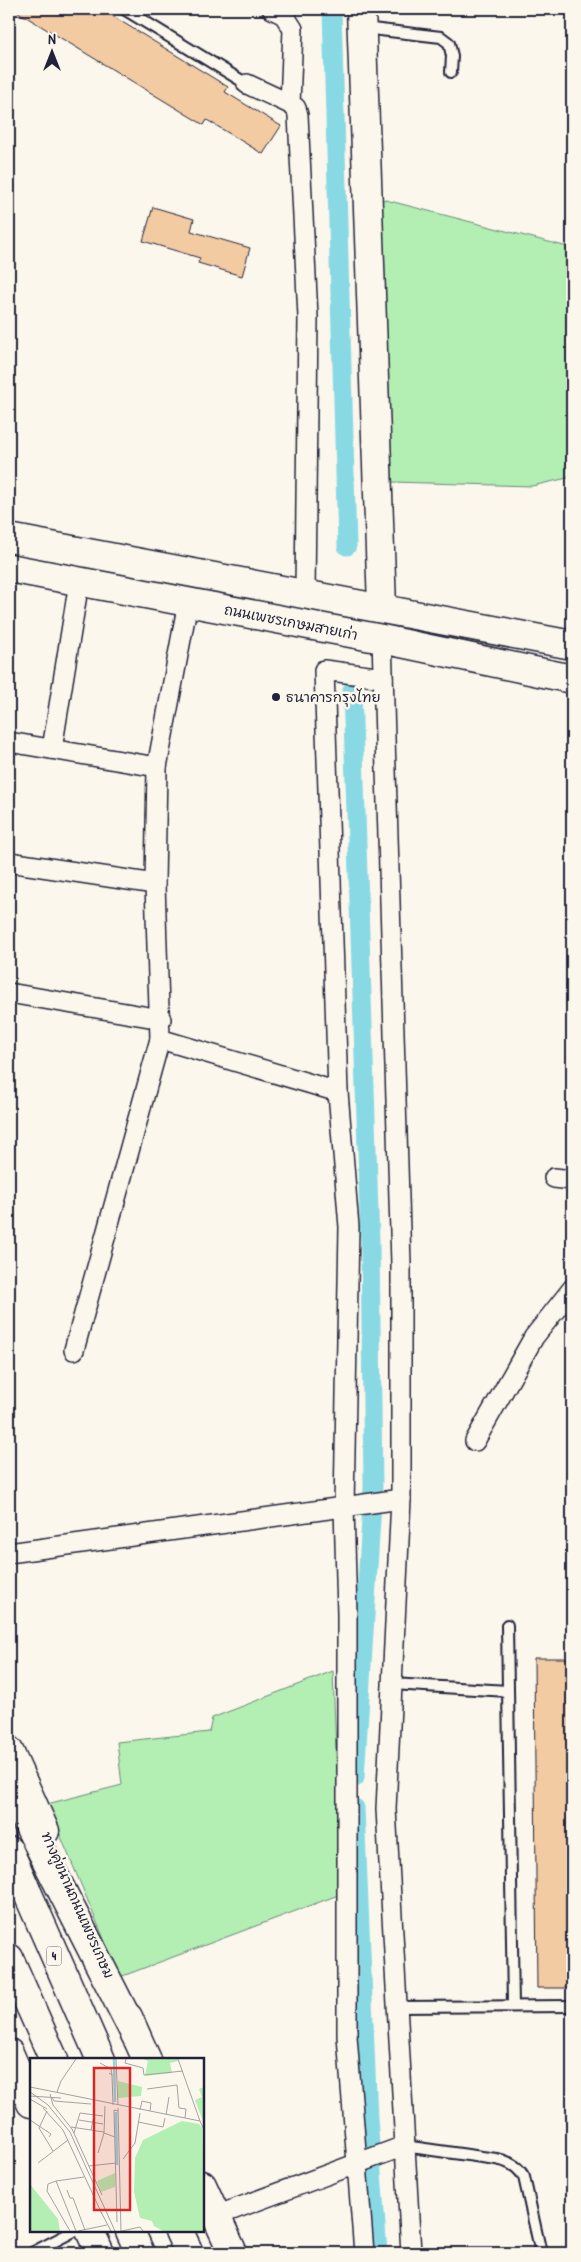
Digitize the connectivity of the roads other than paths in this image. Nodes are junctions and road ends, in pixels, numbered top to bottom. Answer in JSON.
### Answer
{"nodes":[{"id":1,"x":124,"y":9,"type":"edge"},
{"id":2,"x":272,"y":9,"type":"edge"},
{"id":3,"x":362,"y":18,"type":"edge"},
{"id":4,"x":451,"y":72,"type":"dead end"},
{"id":5,"x":247,"y":84,"type":"joint"},
{"id":6,"x":290,"y":104,"type":"junction"},
{"id":7,"x":9,"y":538,"type":"edge"},
{"id":8,"x":9,"y":568,"type":"edge"},
{"id":9,"x":79,"y":582,"type":"junction"},
{"id":10,"x":306,"y":593,"type":"junction"},
{"id":11,"x":188,"y":602,"type":"junction"},
{"id":12,"x":382,"y":607,"type":"junction"},
{"id":13,"x":382,"y":639,"type":"junction"},
{"id":14,"x":572,"y":645,"type":"edge"},
{"id":15,"x":383,"y":678,"type":"junction"},
{"id":16,"x":572,"y":679,"type":"edge"},
{"id":17,"x":9,"y":742,"type":"edge"},
{"id":18,"x":52,"y":749,"type":"junction"},
{"id":19,"x":157,"y":767,"type":"junction"},
{"id":20,"x":9,"y":862,"type":"edge"},
{"id":21,"x":156,"y":884,"type":"junction"},
{"id":22,"x":9,"y":993,"type":"edge"},
{"id":23,"x":161,"y":1019,"type":"junction"},
{"id":24,"x":160,"y":1039,"type":"junction"},
{"id":25,"x":338,"y":1092,"type":"junction"},
{"id":26,"x":572,"y":1289,"type":"edge"},
{"id":27,"x":74,"y":1350,"type":"dead end"},
{"id":28,"x":475,"y":1441,"type":"dead end"},
{"id":29,"x":395,"y":1500,"type":"junction"},
{"id":30,"x":350,"y":1506,"type":"junction"},
{"id":31,"x":9,"y":1553,"type":"edge"},
{"id":32,"x":507,"y":1625,"type":"dead end"},
{"id":33,"x":392,"y":1684,"type":"junction"},
{"id":34,"x":508,"y":1691,"type":"junction"},
{"id":35,"x":9,"y":1750,"type":"edge"},
{"id":36,"x":9,"y":1787,"type":"edge"},
{"id":37,"x":9,"y":1851,"type":"edge"},
{"id":38,"x":9,"y":1958,"type":"edge"},
{"id":39,"x":513,"y":2006,"type":"junction"},
{"id":40,"x":572,"y":2006,"type":"edge"},
{"id":41,"x":397,"y":2007,"type":"junction"},
{"id":42,"x":142,"y":2049,"type":"edge"},
{"id":43,"x":9,"y":2053,"type":"edge"},
{"id":44,"x":53,"y":2058,"type":"edge"},
{"id":45,"x":100,"y":2058,"type":"edge"},
{"id":46,"x":30,"y":2101,"type":"edge"},
{"id":47,"x":404,"y":2146,"type":"junction"},
{"id":48,"x":356,"y":2164,"type":"junction"},
{"id":49,"x":204,"y":2189,"type":"edge"},
{"id":50,"x":216,"y":2216,"type":"junction"},
{"id":51,"x":72,"y":2232,"type":"edge"},
{"id":52,"x":90,"y":2232,"type":"edge"},
{"id":53,"x":130,"y":2232,"type":"edge"},
{"id":54,"x":179,"y":2232,"type":"edge"},
{"id":55,"x":32,"y":2253,"type":"edge"},
{"id":56,"x":100,"y":2253,"type":"edge"},
{"id":57,"x":140,"y":2253,"type":"edge"},
{"id":58,"x":189,"y":2253,"type":"edge"},
{"id":59,"x":233,"y":2253,"type":"edge"},
{"id":60,"x":364,"y":2253,"type":"edge"},
{"id":61,"x":411,"y":2253,"type":"edge"},
{"id":62,"x":541,"y":2253,"type":"edge"}],
"edges":[{"from":1,"to":5,"type":"lane"},
{"from":2,"to":6,"type":"street"},
{"from":3,"to":4,"type":"lane"},
{"from":3,"to":12,"type":"main road"},
{"from":5,"to":6,"type":"street"},
{"from":6,"to":10,"type":"street"},
{"from":7,"to":10,"type":"main road"},
{"from":8,"to":9,"type":"main road","name":"ถนนเพชรเกษมสายเก่า"},
{"from":9,"to":11,"type":"main road","name":"ถนนเพชรเกษมสายเก่า"},
{"from":9,"to":18,"type":"street"},
{"from":10,"to":12,"type":"main road"},
{"from":11,"to":13,"type":"main road","name":"ถนนเพชรเกษมสายเก่า"},
{"from":11,"to":19,"type":"street"},
{"from":12,"to":14,"type":"main road"},
{"from":13,"to":15,"type":"street"},
{"from":13,"to":16,"type":"main road","name":"ถนนเพชรเกษมสายเก่า"},
{"from":15,"to":25,"type":"street"},
{"from":15,"to":29,"type":"street"},
{"from":17,"to":18,"type":"street"},
{"from":18,"to":19,"type":"street"},
{"from":19,"to":21,"type":"street"},
{"from":20,"to":21,"type":"street"},
{"from":21,"to":23,"type":"street"},
{"from":22,"to":23,"type":"street"},
{"from":23,"to":24,"type":"street"},
{"from":24,"to":25,"type":"street"},
{"from":24,"to":27,"type":"street"},
{"from":25,"to":30,"type":"street"},
{"from":26,"to":28,"type":"street"},
{"from":29,"to":30,"type":"street"},
{"from":29,"to":33,"type":"street"},
{"from":30,"to":31,"type":"street"},
{"from":30,"to":48,"type":"street"},
{"from":32,"to":34,"type":"lane"},
{"from":33,"to":34,"type":"lane"},
{"from":33,"to":41,"type":"street"},
{"from":34,"to":39,"type":"lane"},
{"from":35,"to":42,"type":"main road","name":"ทางคู่ขนานถนนเพชรเกษม"},
{"from":36,"to":42,"type":"main road"},
{"from":37,"to":45,"type":"main road","number":"4"},
{"from":38,"to":44,"type":"main road"},
{"from":39,"to":40,"type":"lane"},
{"from":39,"to":41,"type":"lane"},
{"from":41,"to":47,"type":"street"},
{"from":43,"to":46,"type":"main road"},
{"from":47,"to":48,"type":"street"},
{"from":47,"to":61,"type":"street"},
{"from":47,"to":62,"type":"lane"},
{"from":48,"to":50,"type":"street"},
{"from":48,"to":60,"type":"street"},
{"from":49,"to":50,"type":"main road"},
{"from":50,"to":59,"type":"main road"},
{"from":51,"to":55,"type":"lane"},
{"from":52,"to":56,"type":"main road"},
{"from":53,"to":57,"type":"main road"},
{"from":54,"to":58,"type":"main road"}]}
